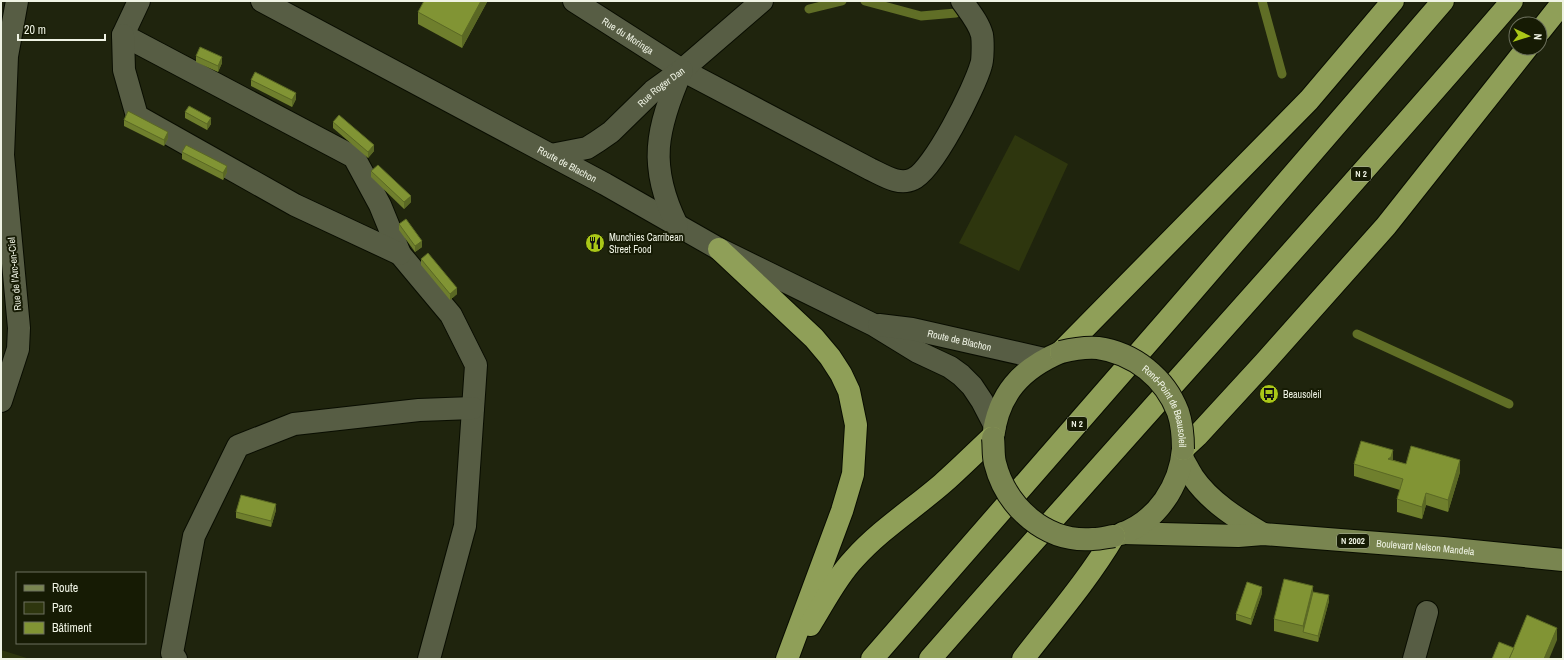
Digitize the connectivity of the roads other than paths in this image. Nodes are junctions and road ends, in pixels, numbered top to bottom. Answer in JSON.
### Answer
{"nodes":[{"id":1,"x":16,"y":1,"type":"edge"},
{"id":2,"x":139,"y":1,"type":"edge"},
{"id":3,"x":262,"y":1,"type":"edge"},
{"id":4,"x":574,"y":1,"type":"edge"},
{"id":5,"x":762,"y":1,"type":"edge"},
{"id":6,"x":962,"y":1,"type":"edge"},
{"id":7,"x":1393,"y":1,"type":"edge"},
{"id":8,"x":1443,"y":1,"type":"edge"},
{"id":9,"x":1512,"y":1,"type":"edge"},
{"id":10,"x":1563,"y":2,"type":"edge"},
{"id":11,"x":1548,"y":21,"type":"edge"},
{"id":12,"x":123,"y":35,"type":"junction"},
{"id":13,"x":1521,"y":56,"type":"edge"},
{"id":14,"x":682,"y":70,"type":"junction"},
{"id":15,"x":551,"y":155,"type":"junction"},
{"id":16,"x":677,"y":225,"type":"junction"},
{"id":17,"x":719,"y":249,"type":"junction"},
{"id":18,"x":400,"y":254,"type":"junction"},
{"id":19,"x":874,"y":324,"type":"junction"},
{"id":20,"x":1053,"y":355,"type":"junction"},
{"id":21,"x":1,"y":401,"type":"edge"},
{"id":22,"x":473,"y":408,"type":"junction"},
{"id":23,"x":994,"y":432,"type":"junction"},
{"id":24,"x":1183,"y":453,"type":"junction"},
{"id":25,"x":1119,"y":534,"type":"junction"},
{"id":26,"x":1263,"y":534,"type":"junction"},
{"id":27,"x":1563,"y":560,"type":"edge"},
{"id":28,"x":1427,"y":612,"type":"dead end"},
{"id":29,"x":176,"y":659,"type":"edge"},
{"id":30,"x":429,"y":659,"type":"edge"},
{"id":31,"x":787,"y":659,"type":"edge"},
{"id":32,"x":790,"y":659,"type":"edge"},
{"id":33,"x":872,"y":659,"type":"edge"},
{"id":34,"x":930,"y":659,"type":"edge"},
{"id":35,"x":1023,"y":659,"type":"edge"},
{"id":36,"x":1414,"y":659,"type":"edge"}],
"edges":[{"from":1,"to":21,"type":"street","name":"Rue de l'Arc-en-Ciel"},
{"from":2,"to":12,"type":"street"},
{"from":3,"to":15,"type":"street","name":"Route de Blachon"},
{"from":4,"to":14,"type":"street","name":"Rue du Moringa"},
{"from":5,"to":14,"type":"street","name":"Rue Roger Dan"},
{"from":6,"to":14,"type":"street","name":"Rue du Moringa"},
{"from":7,"to":20,"type":"highway"},
{"from":8,"to":33,"type":"highway","number":"N 2"},
{"from":9,"to":34,"type":"highway","number":"N 2"},
{"from":10,"to":11,"type":"highway"},
{"from":12,"to":18,"type":"street"},
{"from":12,"to":18,"type":"street"},
{"from":13,"to":24,"type":"highway"},
{"from":14,"to":15,"type":"street","name":"Rue Roger Dan"},
{"from":14,"to":16,"type":"street"},
{"from":15,"to":16,"type":"street","name":"Route de Blachon"},
{"from":16,"to":17,"type":"street","name":"Route de Blachon"},
{"from":17,"to":19,"type":"street","name":"Route de Blachon"},
{"from":17,"to":31,"type":"highway"},
{"from":18,"to":22,"type":"street"},
{"from":19,"to":20,"type":"street","name":"Route de Blachon"},
{"from":19,"to":23,"type":"street","name":"Route de Blachon"},
{"from":20,"to":23,"type":"main road","name":"Rond-Point de Beausoleil"},
{"from":20,"to":24,"type":"main road","name":"Rond-Point de Beausoleil","bridge":true},
{"from":22,"to":29,"type":"street"},
{"from":22,"to":30,"type":"street"},
{"from":23,"to":25,"type":"main road","name":"Rond-Point de Beausoleil","bridge":true},
{"from":23,"to":32,"type":"highway"},
{"from":24,"to":25,"type":"main road","name":"Rond-Point de Beausoleil"},
{"from":24,"to":26,"type":"main road","name":"Boulevard Nelson Mandela","number":"N 2002"},
{"from":25,"to":26,"type":"main road","name":"Boulevard Nelson Mandela","number":"N 2002"},
{"from":25,"to":35,"type":"highway"},
{"from":26,"to":27,"type":"main road","name":"Boulevard Nelson Mandela","number":"N 2002"},
{"from":28,"to":36,"type":"street"}]}
